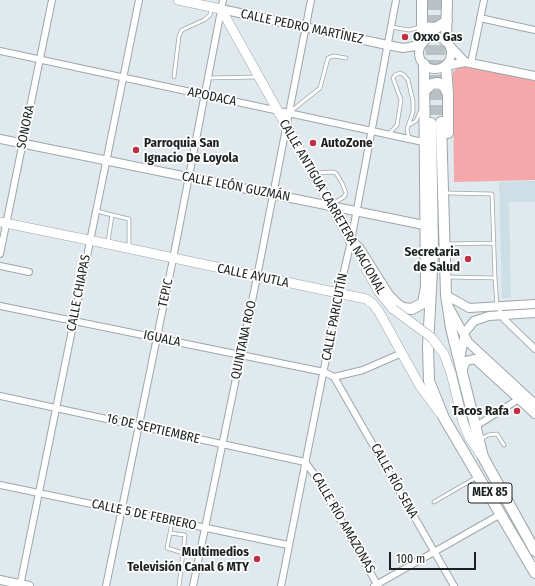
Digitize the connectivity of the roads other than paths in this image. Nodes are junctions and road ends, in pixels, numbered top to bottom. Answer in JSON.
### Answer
{"nodes":[{"id":1,"x":52,"y":0,"type":"edge"},
{"id":2,"x":138,"y":0,"type":"edge"},
{"id":3,"x":178,"y":0,"type":"edge"},
{"id":4,"x":311,"y":0,"type":"edge"},
{"id":5,"x":396,"y":0,"type":"edge"},
{"id":6,"x":422,"y":0,"type":"edge"},
{"id":7,"x":447,"y":0,"type":"edge"},
{"id":8,"x":484,"y":0,"type":"edge"},
{"id":9,"x":218,"y":6,"type":"edge"},
{"id":10,"x":480,"y":18,"type":"junction"},
{"id":11,"x":447,"y":21,"type":"junction"},
{"id":12,"x":218,"y":22,"type":"junction"},
{"id":13,"x":391,"y":27,"type":"junction"},
{"id":14,"x":422,"y":27,"type":"junction"},
{"id":15,"x":305,"y":28,"type":"junction"},
{"id":16,"x":535,"y":30,"type":"edge"},
{"id":17,"x":447,"y":42,"type":"junction"},
{"id":18,"x":422,"y":44,"type":"junction"},
{"id":19,"x":387,"y":45,"type":"junction"},
{"id":20,"x":403,"y":48,"type":"junction"},
{"id":21,"x":243,"y":51,"type":"junction"},
{"id":22,"x":0,"y":52,"type":"edge"},
{"id":23,"x":346,"y":58,"type":"dead end"},
{"id":24,"x":40,"y":60,"type":"junction"},
{"id":25,"x":421,"y":60,"type":"junction"},
{"id":26,"x":468,"y":62,"type":"junction"},
{"id":27,"x":446,"y":66,"type":"junction"},
{"id":28,"x":535,"y":76,"type":"edge"},
{"id":29,"x":124,"y":77,"type":"junction"},
{"id":30,"x":174,"y":77,"type":"dead end"},
{"id":31,"x":258,"y":77,"type":"junction"},
{"id":32,"x":208,"y":78,"type":"junction"},
{"id":33,"x":448,"y":94,"type":"junction"},
{"id":34,"x":204,"y":95,"type":"junction"},
{"id":35,"x":423,"y":95,"type":"junction"},
{"id":36,"x":277,"y":111,"type":"junction"},
{"id":37,"x":289,"y":114,"type":"junction"},
{"id":38,"x":397,"y":125,"type":"junction"},
{"id":39,"x":409,"y":125,"type":"junction"},
{"id":40,"x":286,"y":127,"type":"junction"},
{"id":41,"x":407,"y":128,"type":"junction"},
{"id":42,"x":370,"y":131,"type":"junction"},
{"id":43,"x":388,"y":135,"type":"junction"},
{"id":44,"x":0,"y":139,"type":"edge"},
{"id":45,"x":409,"y":139,"type":"junction"},
{"id":46,"x":423,"y":142,"type":"junction"},
{"id":47,"x":22,"y":144,"type":"junction"},
{"id":48,"x":107,"y":161,"type":"junction"},
{"id":49,"x":313,"y":174,"type":"junction"},
{"id":50,"x":188,"y":178,"type":"junction"},
{"id":51,"x":449,"y":193,"type":"junction"},
{"id":52,"x":271,"y":195,"type":"junction"},
{"id":53,"x":331,"y":205,"type":"junction"},
{"id":54,"x":356,"y":210,"type":"junction"},
{"id":55,"x":96,"y":211,"type":"junction"},
{"id":56,"x":112,"y":215,"type":"junction"},
{"id":57,"x":3,"y":223,"type":"edge"},
{"id":58,"x":424,"y":227,"type":"junction"},
{"id":59,"x":445,"y":239,"type":"junction"},
{"id":60,"x":90,"y":241,"type":"junction"},
{"id":61,"x":351,"y":241,"type":"junction"},
{"id":62,"x":494,"y":243,"type":"junction"},
{"id":63,"x":108,"y":244,"type":"junction"},
{"id":64,"x":129,"y":249,"type":"junction"},
{"id":65,"x":433,"y":250,"type":"junction"},
{"id":66,"x":0,"y":254,"type":"edge"},
{"id":67,"x":173,"y":259,"type":"junction"},
{"id":68,"x":0,"y":266,"type":"edge"},
{"id":69,"x":433,"y":270,"type":"junction"},
{"id":70,"x":29,"y":272,"type":"dead end"},
{"id":71,"x":256,"y":277,"type":"junction"},
{"id":72,"x":446,"y":277,"type":"junction"},
{"id":73,"x":495,"y":278,"type":"junction"},
{"id":74,"x":426,"y":280,"type":"junction"},
{"id":75,"x":339,"y":293,"type":"junction"},
{"id":76,"x":447,"y":299,"type":"junction"},
{"id":77,"x":535,"y":304,"type":"edge"},
{"id":78,"x":0,"y":306,"type":"edge"},
{"id":79,"x":499,"y":311,"type":"junction"},
{"id":80,"x":535,"y":313,"type":"edge"},
{"id":81,"x":74,"y":321,"type":"junction"},
{"id":82,"x":474,"y":321,"type":"junction"},
{"id":83,"x":157,"y":337,"type":"junction"},
{"id":84,"x":464,"y":337,"type":"junction"},
{"id":85,"x":472,"y":346,"type":"junction"},
{"id":86,"x":535,"y":348,"type":"edge"},
{"id":87,"x":402,"y":353,"type":"junction"},
{"id":88,"x":241,"y":355,"type":"junction"},
{"id":89,"x":461,"y":366,"type":"junction"},
{"id":90,"x":324,"y":372,"type":"junction"},
{"id":91,"x":334,"y":377,"type":"junction"},
{"id":92,"x":0,"y":396,"type":"edge"},
{"id":93,"x":522,"y":397,"type":"junction"},
{"id":94,"x":535,"y":404,"type":"edge"},
{"id":95,"x":56,"y":408,"type":"junction"},
{"id":96,"x":535,"y":414,"type":"edge"},
{"id":97,"x":444,"y":418,"type":"junction"},
{"id":98,"x":139,"y":426,"type":"junction"},
{"id":99,"x":476,"y":426,"type":"junction"},
{"id":100,"x":479,"y":440,"type":"junction"},
{"id":101,"x":222,"y":445,"type":"junction"},
{"id":102,"x":504,"y":445,"type":"dead end"},
{"id":103,"x":483,"y":457,"type":"junction"},
{"id":104,"x":305,"y":462,"type":"junction"},
{"id":105,"x":479,"y":476,"type":"junction"},
{"id":106,"x":0,"y":485,"type":"edge"},
{"id":107,"x":39,"y":493,"type":"junction"},
{"id":108,"x":434,"y":502,"type":"dead end"},
{"id":109,"x":123,"y":511,"type":"junction"},
{"id":110,"x":501,"y":514,"type":"junction"},
{"id":111,"x":172,"y":521,"type":"junction"},
{"id":112,"x":204,"y":528,"type":"junction"},
{"id":113,"x":170,"y":533,"type":"junction"},
{"id":114,"x":288,"y":545,"type":"junction"},
{"id":115,"x":535,"y":551,"type":"edge"},
{"id":116,"x":434,"y":552,"type":"junction"},
{"id":117,"x":183,"y":553,"type":"junction"},
{"id":118,"x":534,"y":572,"type":"edge"},
{"id":119,"x":0,"y":580,"type":"edge"},
{"id":120,"x":23,"y":585,"type":"edge"},
{"id":121,"x":377,"y":585,"type":"edge"},
{"id":122,"x":106,"y":586,"type":"edge"},
{"id":123,"x":179,"y":586,"type":"edge"},
{"id":124,"x":193,"y":586,"type":"edge"},
{"id":125,"x":281,"y":586,"type":"edge"},
{"id":126,"x":454,"y":586,"type":"edge"}],
"edges":[{"from":1,"to":24,"type":"street","name":"SONORA"},
{"from":2,"to":29,"type":"street","name":"CALLE CHIAPAS"},
{"from":3,"to":9,"type":"main road","name":"CALLE PEDRO MARTÍNEZ"},
{"from":4,"to":15,"type":"street","name":"QUINTANA ROO"},
{"from":5,"to":13,"type":"street","name":"CALLE PARICUTÍN"},
{"from":6,"to":14,"type":"highway"},
{"from":7,"to":11,"type":"highway"},
{"from":8,"to":10,"type":"street"},
{"from":9,"to":12,"type":"street","name":"TEPIC"},
{"from":9,"to":15,"type":"street","name":"CALLE PEDRO MARTÍNEZ"},
{"from":9,"to":21,"type":"main road","name":"CALLE ANTIGUA CARRETERA NACIONAL"},
{"from":9,"to":30,"type":"lane"},
{"from":10,"to":16,"type":"street"},
{"from":10,"to":26,"type":"street"},
{"from":11,"to":14,"type":"highway"},
{"from":11,"to":17,"type":"highway"},
{"from":12,"to":21,"type":"main road"},
{"from":12,"to":32,"type":"street","name":"TEPIC"},
{"from":13,"to":14,"type":"lane"},
{"from":13,"to":19,"type":"street","name":"CALLE PARICUTÍN"},
{"from":14,"to":18,"type":"highway"},
{"from":15,"to":19,"type":"street","name":"CALLE PEDRO MARTÍNEZ"},
{"from":15,"to":37,"type":"street","name":"QUINTANA ROO"},
{"from":17,"to":18,"type":"street"},
{"from":17,"to":26,"type":"street"},
{"from":17,"to":27,"type":"street"},
{"from":18,"to":20,"type":"street","name":"CALLE PEDRO MARTÍNEZ"},
{"from":18,"to":25,"type":"street"},
{"from":19,"to":20,"type":"street","name":"CALLE PEDRO MARTÍNEZ"},
{"from":19,"to":42,"type":"street","name":"CALLE PARICUTÍN"},
{"from":20,"to":25,"type":"street","name":"CALLE PEDRO MARTÍNEZ"},
{"from":21,"to":31,"type":"main road","name":"CALLE ANTIGUA CARRETERA NACIONAL"},
{"from":22,"to":24,"type":"street","name":"APODACA"},
{"from":23,"to":37,"type":"lane"},
{"from":24,"to":29,"type":"street","name":"APODACA"},
{"from":24,"to":47,"type":"street","name":"SONORA"},
{"from":25,"to":27,"type":"street"},
{"from":25,"to":35,"type":"highway"},
{"from":26,"to":27,"type":"street"},
{"from":26,"to":28,"type":"street"},
{"from":27,"to":33,"type":"highway"},
{"from":29,"to":34,"type":"street","name":"APODACA"},
{"from":29,"to":48,"type":"street","name":"CALLE CHIAPAS"},
{"from":31,"to":32,"type":"lane"},
{"from":31,"to":36,"type":"main road","name":"CALLE ANTIGUA CARRETERA NACIONAL"},
{"from":32,"to":34,"type":"street","name":"TEPIC"},
{"from":33,"to":35,"type":"highway"},
{"from":33,"to":51,"type":"highway"},
{"from":34,"to":36,"type":"street","name":"APODACA"},
{"from":34,"to":50,"type":"street","name":"TEPIC"},
{"from":35,"to":39,"type":"lane"},
{"from":35,"to":46,"type":"highway"},
{"from":36,"to":37,"type":"street","name":"APODACA"},
{"from":36,"to":40,"type":"main road","name":"CALLE ANTIGUA CARRETERA NACIONAL"},
{"from":37,"to":40,"type":"street","name":"QUINTANA ROO"},
{"from":37,"to":42,"type":"street","name":"APODACA"},
{"from":38,"to":39,"type":"lane"},
{"from":38,"to":41,"type":"lane"},
{"from":38,"to":43,"type":"lane"},
{"from":39,"to":41,"type":"lane"},
{"from":40,"to":49,"type":"main road","name":"CALLE ANTIGUA CARRETERA NACIONAL"},
{"from":40,"to":52,"type":"street","name":"QUINTANA ROO"},
{"from":41,"to":45,"type":"lane"},
{"from":42,"to":43,"type":"street","name":"APODACA"},
{"from":42,"to":54,"type":"street","name":"CALLE PARICUTÍN"},
{"from":43,"to":45,"type":"street","name":"APODACA"},
{"from":44,"to":47,"type":"street","name":"CALLE LEÓN GUZMÁN"},
{"from":45,"to":46,"type":"street","name":"APODACA"},
{"from":46,"to":58,"type":"highway"},
{"from":47,"to":48,"type":"street","name":"CALLE LEÓN GUZMÁN"},
{"from":47,"to":57,"type":"street","name":"SONORA"},
{"from":48,"to":50,"type":"street","name":"CALLE LEÓN GUZMÁN"},
{"from":48,"to":55,"type":"street","name":"CALLE CHIAPAS"},
{"from":49,"to":53,"type":"main road","name":"CALLE ANTIGUA CARRETERA NACIONAL"},
{"from":49,"to":53,"type":"lane"},
{"from":50,"to":52,"type":"street","name":"CALLE LEÓN GUZMÁN"},
{"from":50,"to":67,"type":"street","name":"TEPIC"},
{"from":51,"to":59,"type":"highway"},
{"from":51,"to":62,"type":"lane"},
{"from":52,"to":53,"type":"street","name":"CALLE LEÓN GUZMÁN"},
{"from":52,"to":71,"type":"street","name":"QUINTANA ROO"},
{"from":53,"to":54,"type":"street","name":"CALLE LEÓN GUZMÁN"},
{"from":53,"to":61,"type":"main road","name":"CALLE ANTIGUA CARRETERA NACIONAL"},
{"from":54,"to":58,"type":"street","name":"CALLE LEÓN GUZMÁN"},
{"from":54,"to":61,"type":"street","name":"CALLE PARICUTÍN"},
{"from":55,"to":56,"type":"lane"},
{"from":55,"to":60,"type":"street","name":"CALLE CHIAPAS"},
{"from":56,"to":63,"type":"lane"},
{"from":56,"to":64,"type":"lane"},
{"from":57,"to":60,"type":"main road","name":"CALLE AYUTLA"},
{"from":57,"to":66,"type":"street","name":"SONORA"},
{"from":58,"to":65,"type":"highway"},
{"from":58,"to":74,"type":"highway"},
{"from":59,"to":62,"type":"lane"},
{"from":59,"to":65,"type":"highway","number":"MEX 85"},
{"from":59,"to":72,"type":"highway","number":"MEX 85"},
{"from":60,"to":63,"type":"main road","name":"CALLE AYUTLA"},
{"from":60,"to":81,"type":"street","name":"CALLE CHIAPAS"},
{"from":61,"to":74,"type":"highway"},
{"from":61,"to":75,"type":"street","name":"CALLE PARICUTÍN"},
{"from":61,"to":103,"type":"main road","name":"CALLE ANTIGUA CARRETERA NACIONAL","bridge":true},
{"from":62,"to":73,"type":"lane"},
{"from":63,"to":64,"type":"main road","name":"CALLE AYUTLA"},
{"from":64,"to":67,"type":"main road","name":"CALLE AYUTLA"},
{"from":65,"to":69,"type":"highway","number":"MEX 85"},
{"from":67,"to":71,"type":"main road","name":"CALLE AYUTLA"},
{"from":67,"to":83,"type":"street","name":"TEPIC"},
{"from":68,"to":70,"type":"street"},
{"from":69,"to":74,"type":"highway"},
{"from":69,"to":97,"type":"highway","number":"MEX 85"},
{"from":71,"to":75,"type":"main road","name":"CALLE AYUTLA"},
{"from":71,"to":88,"type":"street","name":"QUINTANA ROO"},
{"from":72,"to":73,"type":"lane"},
{"from":72,"to":76,"type":"highway","number":"MEX 85"},
{"from":73,"to":79,"type":"lane"},
{"from":75,"to":87,"type":"main road","name":"CALLE AYUTLA"},
{"from":75,"to":90,"type":"street","name":"CALLE PARICUTÍN"},
{"from":76,"to":79,"type":"street"},
{"from":76,"to":84,"type":"street"},
{"from":76,"to":89,"type":"highway","number":"MEX 85"},
{"from":77,"to":79,"type":"street"},
{"from":78,"to":81,"type":"street","name":"IGUALA"},
{"from":79,"to":80,"type":"street"},
{"from":79,"to":82,"type":"street"},
{"from":79,"to":86,"type":"street"},
{"from":81,"to":83,"type":"street","name":"IGUALA"},
{"from":81,"to":95,"type":"street","name":"CALLE CHIAPAS"},
{"from":82,"to":84,"type":"street"},
{"from":82,"to":85,"type":"street"},
{"from":83,"to":88,"type":"street","name":"IGUALA"},
{"from":83,"to":98,"type":"street","name":"TEPIC"},
{"from":84,"to":85,"type":"street"},
{"from":84,"to":89,"type":"street"},
{"from":85,"to":93,"type":"street"},
{"from":87,"to":91,"type":"street"},
{"from":87,"to":97,"type":"main road","name":"CALLE AYUTLA"},
{"from":88,"to":90,"type":"street","name":"IGUALA"},
{"from":88,"to":101,"type":"street","name":"QUINTANA ROO"},
{"from":89,"to":93,"type":"street"},
{"from":89,"to":99,"type":"highway","number":"MEX 85"},
{"from":90,"to":91,"type":"street","name":"IGUALA"},
{"from":90,"to":104,"type":"street","name":"CALLE PARICUTÍN"},
{"from":91,"to":116,"type":"street","name":"CALLE RÍO SENA"},
{"from":92,"to":95,"type":"street","name":"16 DE SEPTIEMBRE"},
{"from":93,"to":94,"type":"street"},
{"from":93,"to":96,"type":"street"},
{"from":93,"to":99,"type":"street"},
{"from":95,"to":98,"type":"street","name":"16 DE SEPTIEMBRE"},
{"from":95,"to":107,"type":"street","name":"CALLE CHIAPAS"},
{"from":97,"to":105,"type":"highway","number":"MEX 85"},
{"from":98,"to":101,"type":"street","name":"16 DE SEPTIEMBRE"},
{"from":98,"to":109,"type":"street","name":"TEPIC"},
{"from":99,"to":100,"type":"highway","number":"MEX 85"},
{"from":100,"to":102,"type":"lane"},
{"from":100,"to":103,"type":"highway","number":"MEX 85"},
{"from":101,"to":104,"type":"street","name":"16 DE SEPTIEMBRE"},
{"from":101,"to":112,"type":"street","name":"QUINTANA ROO"},
{"from":103,"to":115,"type":"highway","number":"MEX 85"},
{"from":104,"to":114,"type":"street","name":"CALLE PARICUTÍN"},
{"from":104,"to":121,"type":"street","name":"CALLE RÍO AMAZONAS"},
{"from":105,"to":108,"type":"lane"},
{"from":105,"to":110,"type":"highway","number":"MEX 85"},
{"from":106,"to":107,"type":"street","name":"CALLE 5 DE FEBRERO"},
{"from":107,"to":109,"type":"street","name":"CALLE 5 DE FEBRERO"},
{"from":107,"to":120,"type":"street","name":"CALLE CHIAPAS"},
{"from":109,"to":111,"type":"street","name":"CALLE 5 DE FEBRERO"},
{"from":109,"to":122,"type":"street","name":"TEPIC"},
{"from":110,"to":116,"type":"street"},
{"from":110,"to":118,"type":"highway","number":"MEX 85"},
{"from":111,"to":112,"type":"street","name":"CALLE 5 DE FEBRERO"},
{"from":111,"to":113,"type":"lane"},
{"from":112,"to":114,"type":"street","name":"CALLE 5 DE FEBRERO"},
{"from":112,"to":124,"type":"street","name":"QUINTANA ROO"},
{"from":113,"to":117,"type":"lane"},
{"from":113,"to":117,"type":"lane"},
{"from":114,"to":125,"type":"street","name":"CALLE PARICUTÍN"},
{"from":116,"to":121,"type":"street"},
{"from":116,"to":126,"type":"street","name":"CALLE RÍO SENA"},
{"from":117,"to":123,"type":"lane"},
{"from":119,"to":120,"type":"street"}]}
